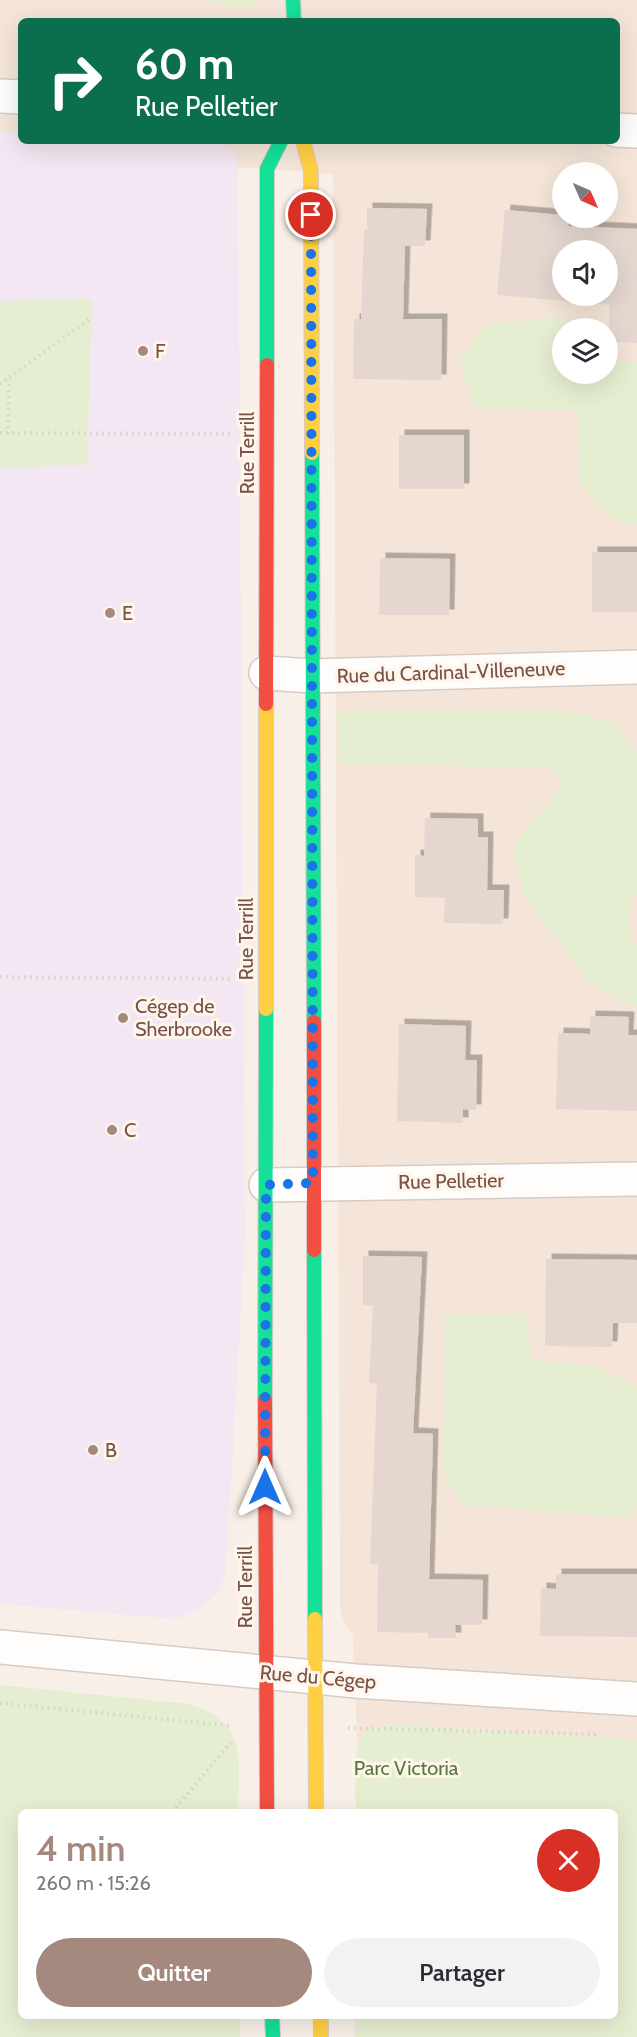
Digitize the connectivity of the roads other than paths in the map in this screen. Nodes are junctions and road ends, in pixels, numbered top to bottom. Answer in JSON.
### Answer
{"nodes":[{"id":1,"x":293,"y":0,"type":"edge"},
{"id":2,"x":294,"y":18,"type":"edge"},
{"id":3,"x":0,"y":96,"type":"edge"},
{"id":4,"x":18,"y":97,"type":"edge"},
{"id":5,"x":620,"y":130,"type":"edge"},
{"id":6,"x":637,"y":131,"type":"edge"},
{"id":7,"x":280,"y":144,"type":"edge"},
{"id":8,"x":304,"y":144,"type":"edge"},
{"id":9,"x":637,"y":667,"type":"edge"},
{"id":10,"x":266,"y":673,"type":"junction"},
{"id":11,"x":312,"y":676,"type":"junction"},
{"id":12,"x":637,"y":1179,"type":"edge"},
{"id":13,"x":313,"y":1183,"type":"junction"},
{"id":14,"x":266,"y":1185,"type":"junction"},
{"id":15,"x":0,"y":1647,"type":"edge"},
{"id":16,"x":265,"y":1672,"type":"junction"},
{"id":17,"x":315,"y":1677,"type":"junction"},
{"id":18,"x":624,"y":1698,"type":"edge"},
{"id":19,"x":267,"y":1809,"type":"edge"},
{"id":20,"x":316,"y":1809,"type":"edge"},
{"id":21,"x":272,"y":2019,"type":"edge"},
{"id":22,"x":321,"y":2019,"type":"edge"},
{"id":23,"x":273,"y":2037,"type":"edge"},
{"id":24,"x":321,"y":2037,"type":"edge"}],
"edges":[{"from":1,"to":2,"type":"street"},
{"from":3,"to":4,"type":"street"},
{"from":5,"to":6,"type":"street"},
{"from":7,"to":10,"type":"street","name":"Rue Terrill"},
{"from":8,"to":11,"type":"street"},
{"from":9,"to":11,"type":"street","name":"Rue du Cardinal-Villeneuve"},
{"from":10,"to":11,"type":"street","name":"Rue du Cardinal-Villeneuve"},
{"from":10,"to":14,"type":"street","name":"Rue Terrill"},
{"from":11,"to":13,"type":"street"},
{"from":12,"to":13,"type":"street","name":"Rue Pelletier"},
{"from":13,"to":14,"type":"street","name":"Rue Pelletier"},
{"from":13,"to":17,"type":"street"},
{"from":14,"to":16,"type":"street","name":"Rue Terrill"},
{"from":15,"to":16,"type":"street","name":"Rue du Cégep"},
{"from":16,"to":17,"type":"street","name":"Rue du Cégep"},
{"from":16,"to":19,"type":"street","name":"Rue Terrill"},
{"from":17,"to":18,"type":"street","name":"Rue du Cégep"},
{"from":17,"to":20,"type":"street"},
{"from":21,"to":23,"type":"street"},
{"from":22,"to":24,"type":"street"}]}
